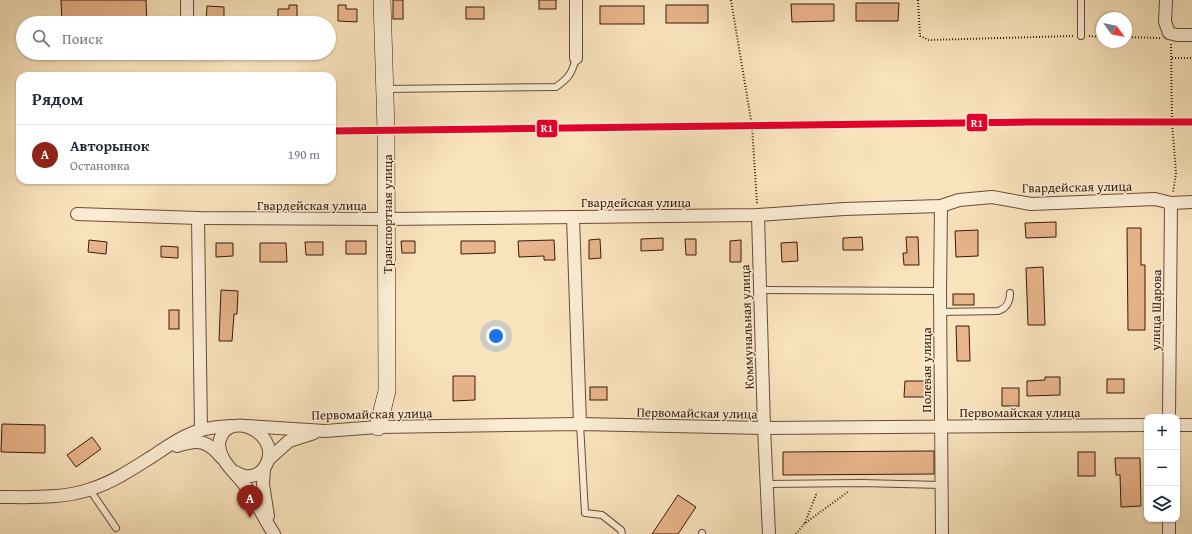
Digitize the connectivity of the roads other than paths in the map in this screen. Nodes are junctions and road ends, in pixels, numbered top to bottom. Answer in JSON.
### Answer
{"nodes":[{"id":1,"x":187,"y":0,"type":"edge"},
{"id":2,"x":382,"y":0,"type":"edge"},
{"id":3,"x":576,"y":0,"type":"edge"},
{"id":4,"x":1081,"y":0,"type":"edge"},
{"id":5,"x":1166,"y":0,"type":"edge"},
{"id":6,"x":187,"y":16,"type":"edge"},
{"id":7,"x":1192,"y":35,"type":"edge"},
{"id":8,"x":1081,"y":36,"type":"road end"},
{"id":9,"x":576,"y":58,"type":"joint"},
{"id":10,"x":385,"y":89,"type":"junction"},
{"id":11,"x":1192,"y":202,"type":"edge"},
{"id":12,"x":1171,"y":203,"type":"junction"},
{"id":13,"x":941,"y":206,"type":"junction"},
{"id":14,"x":77,"y":214,"type":"dead end"},
{"id":15,"x":758,"y":215,"type":"junction"},
{"id":16,"x":573,"y":217,"type":"junction"},
{"id":17,"x":198,"y":218,"type":"junction"},
{"id":18,"x":387,"y":219,"type":"junction"},
{"id":19,"x":760,"y":290,"type":"junction"},
{"id":20,"x":940,"y":291,"type":"junction"},
{"id":21,"x":1010,"y":293,"type":"dead end"},
{"id":22,"x":940,"y":312,"type":"junction"},
{"id":23,"x":1169,"y":414,"type":"edge"},
{"id":24,"x":580,"y":424,"type":"junction"},
{"id":25,"x":1144,"y":425,"type":"edge"},
{"id":26,"x":1180,"y":425,"type":"edge"},
{"id":27,"x":1192,"y":425,"type":"edge"},
{"id":28,"x":232,"y":426,"type":"junction"},
{"id":29,"x":246,"y":426,"type":"junction"},
{"id":30,"x":378,"y":427,"type":"junction"},
{"id":31,"x":941,"y":427,"type":"junction"},
{"id":32,"x":764,"y":428,"type":"junction"},
{"id":33,"x":201,"y":430,"type":"junction"},
{"id":34,"x":325,"y":431,"type":"junction"},
{"id":35,"x":154,"y":456,"type":"junction"},
{"id":36,"x":270,"y":458,"type":"junction"},
{"id":37,"x":223,"y":459,"type":"junction"},
{"id":38,"x":264,"y":469,"type":"junction"},
{"id":39,"x":233,"y":471,"type":"junction"},
{"id":40,"x":767,"y":484,"type":"junction"},
{"id":41,"x":941,"y":484,"type":"junction"},
{"id":42,"x":90,"y":490,"type":"junction"},
{"id":43,"x":0,"y":497,"type":"edge"},
{"id":44,"x":1169,"y":522,"type":"edge"},
{"id":45,"x":116,"y":528,"type":"dead end"},
{"id":46,"x":271,"y":530,"type":"edge"},
{"id":47,"x":622,"y":534,"type":"edge"},
{"id":48,"x":770,"y":534,"type":"edge"},
{"id":49,"x":942,"y":534,"type":"edge"},
{"id":50,"x":1169,"y":534,"type":"edge"}],
"edges":[{"from":1,"to":6,"type":"street"},
{"from":2,"to":10,"type":"street","name":"Транспортная улица"},
{"from":3,"to":9,"type":"street"},
{"from":4,"to":8,"type":"lane"},
{"from":5,"to":7,"type":"street"},
{"from":9,"to":10,"type":"lane"},
{"from":10,"to":18,"type":"street","name":"Транспортная улица"},
{"from":11,"to":12,"type":"street","name":"Гвардейская улица"},
{"from":12,"to":13,"type":"street","name":"Гвардейская улица"},
{"from":12,"to":23,"type":"street","name":"улица Шарова"},
{"from":13,"to":15,"type":"street","name":"Гвардейская улица"},
{"from":13,"to":20,"type":"street","name":"Полевая улица"},
{"from":14,"to":17,"type":"street","name":"Гвардейская улица"},
{"from":15,"to":16,"type":"street","name":"Гвардейская улица"},
{"from":15,"to":19,"type":"street","name":"Коммунальная улица"},
{"from":16,"to":18,"type":"street","name":"Гвардейская улица"},
{"from":16,"to":24,"type":"street"},
{"from":17,"to":18,"type":"street","name":"Гвардейская улица"},
{"from":17,"to":33,"type":"street"},
{"from":18,"to":30,"type":"street","name":"Транспортная улица"},
{"from":19,"to":20,"type":"lane"},
{"from":19,"to":32,"type":"street","name":"Коммунальная улица"},
{"from":20,"to":22,"type":"street","name":"Полевая улица"},
{"from":21,"to":22,"type":"lane"},
{"from":22,"to":31,"type":"street","name":"Полевая улица"},
{"from":24,"to":30,"type":"street","name":"Первомайская улица"},
{"from":24,"to":32,"type":"street","name":"Первомайская улица"},
{"from":24,"to":47,"type":"lane"},
{"from":25,"to":31,"type":"street","name":"Первомайская улица"},
{"from":26,"to":27,"type":"street"},
{"from":28,"to":29,"type":"street"},
{"from":28,"to":33,"type":"street"},
{"from":28,"to":37,"type":"street"},
{"from":29,"to":34,"type":"street","name":"Первомайская улица"},
{"from":29,"to":36,"type":"street"},
{"from":30,"to":34,"type":"street","name":"Первомайская улица"},
{"from":31,"to":32,"type":"street","name":"Первомайская улица"},
{"from":31,"to":41,"type":"street","name":"Полевая улица"},
{"from":32,"to":40,"type":"street","name":"Коммунальная улица"},
{"from":33,"to":35,"type":"street"},
{"from":34,"to":36,"type":"street"},
{"from":35,"to":37,"type":"street"},
{"from":35,"to":42,"type":"street"},
{"from":36,"to":38,"type":"street"},
{"from":37,"to":39,"type":"street"},
{"from":38,"to":39,"type":"street"},
{"from":38,"to":46,"type":"street"},
{"from":39,"to":46,"type":"street"},
{"from":40,"to":41,"type":"lane"},
{"from":40,"to":48,"type":"street","name":"Коммунальная улица"},
{"from":41,"to":49,"type":"street","name":"Полевая улица"},
{"from":42,"to":43,"type":"street"},
{"from":42,"to":45,"type":"lane"},
{"from":44,"to":50,"type":"street"}]}
